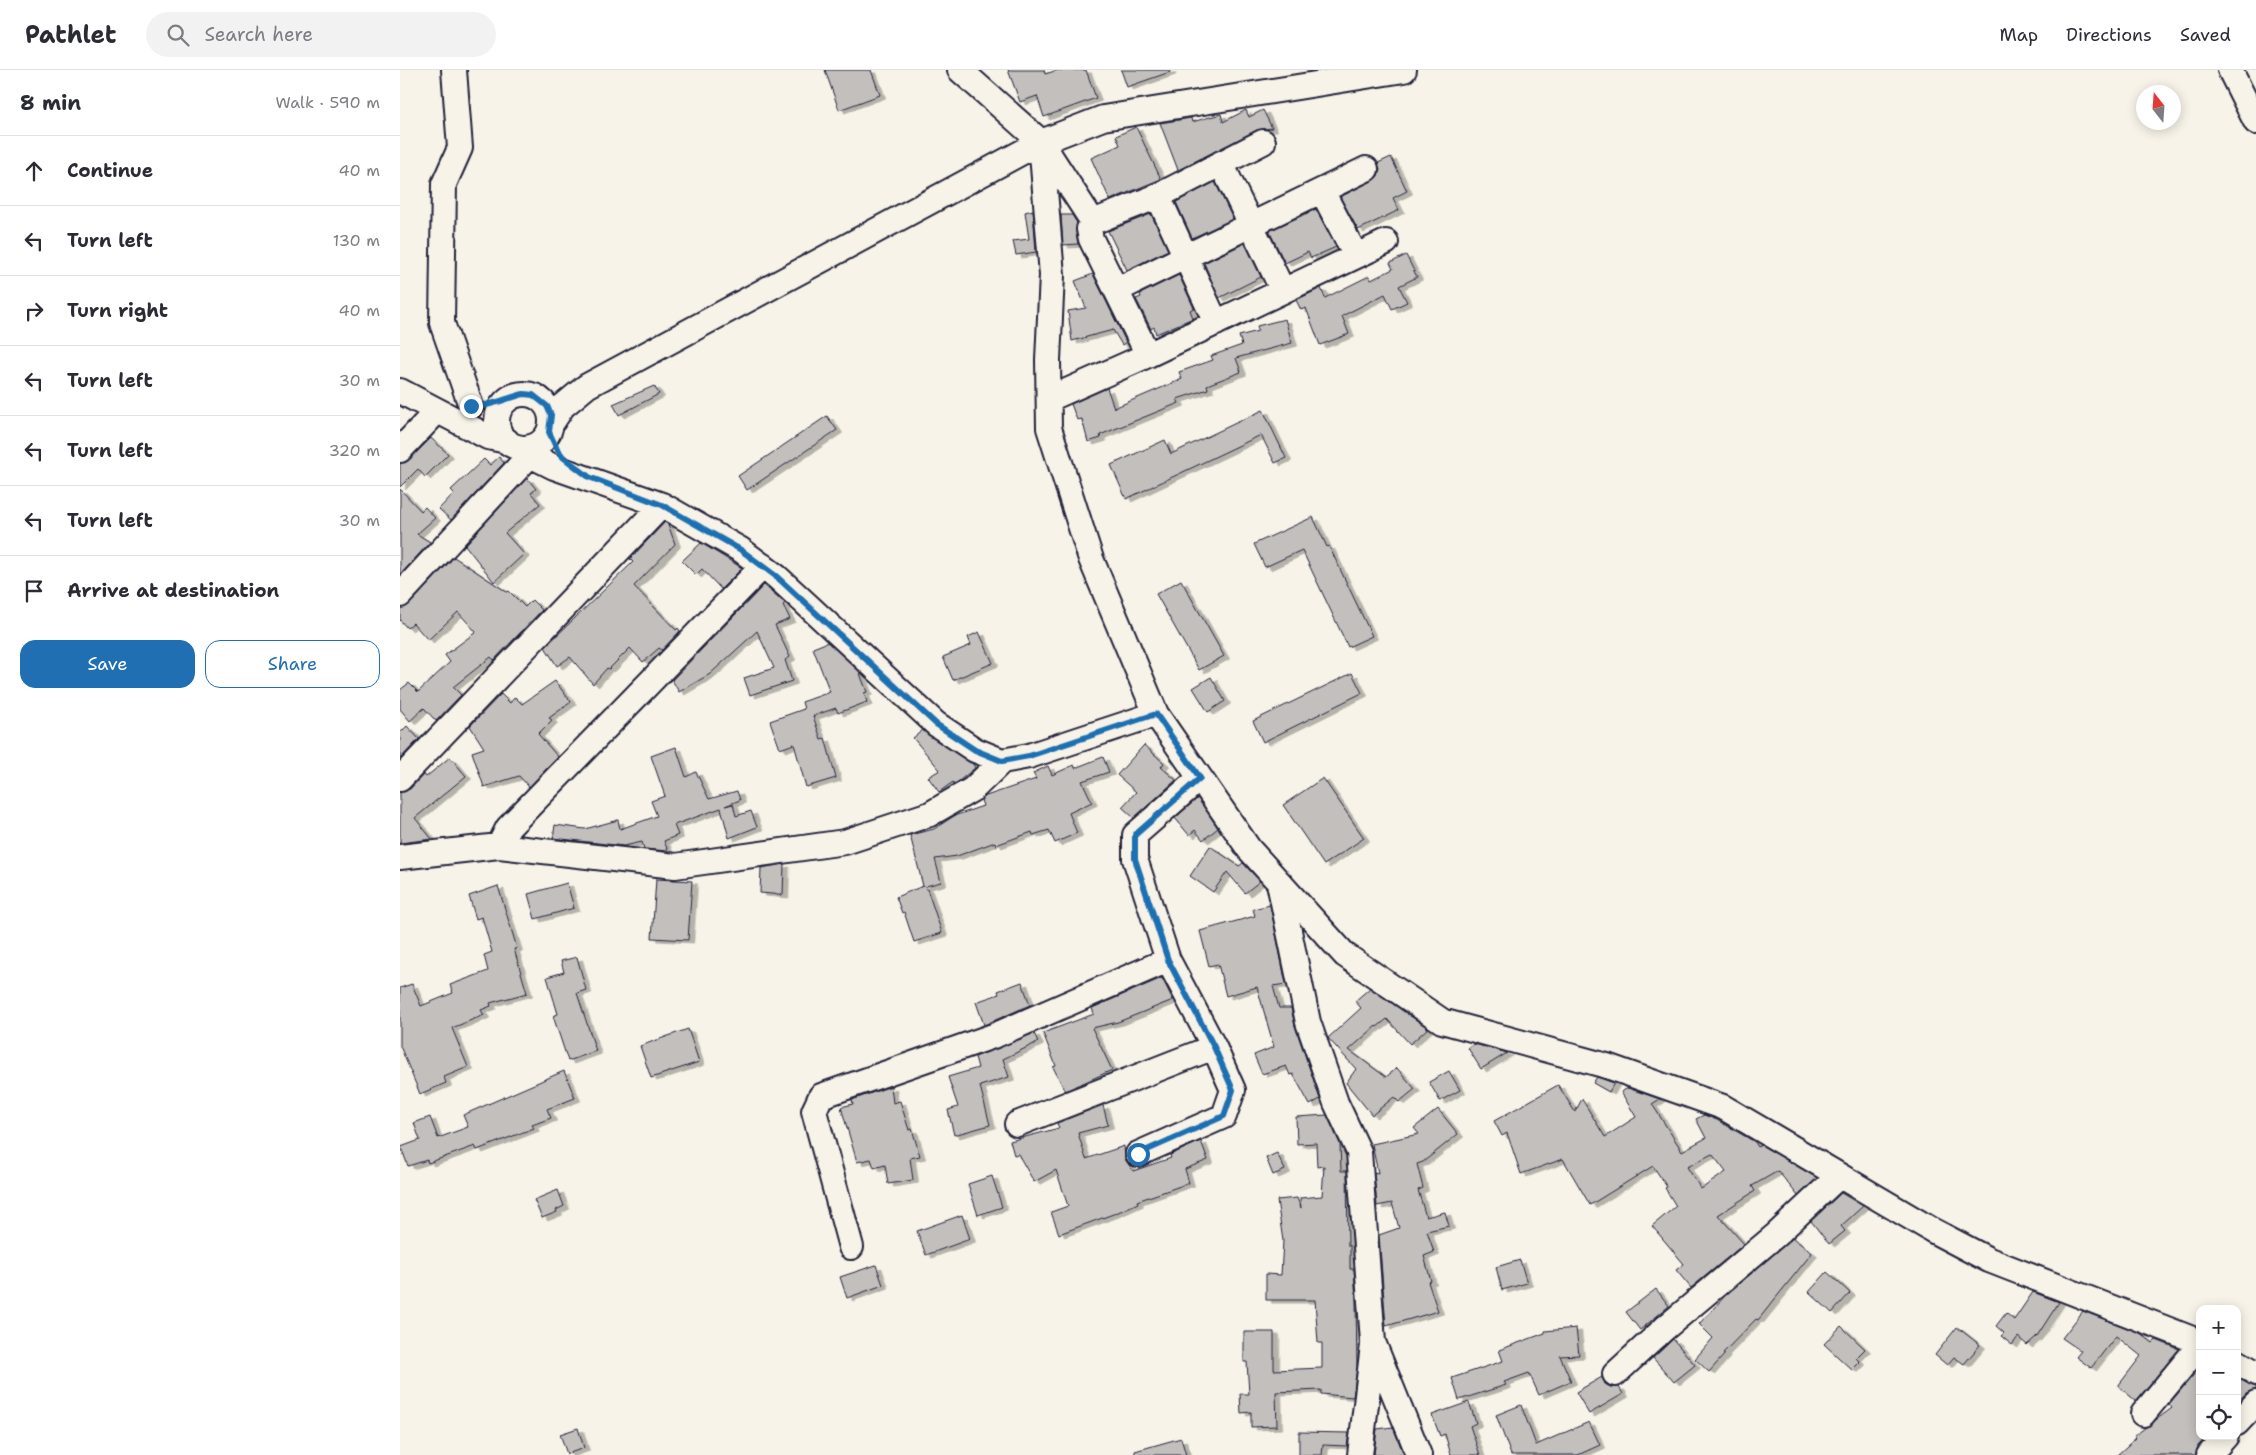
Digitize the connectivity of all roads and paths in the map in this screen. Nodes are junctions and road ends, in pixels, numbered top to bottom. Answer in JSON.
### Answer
{"nodes":[{"id":1,"x":454,"y":70,"type":"edge"},
{"id":2,"x":960,"y":70,"type":"edge"},
{"id":3,"x":1404,"y":70,"type":"edge"},
{"id":4,"x":2230,"y":70,"type":"edge"},
{"id":5,"x":2256,"y":122,"type":"edge"},
{"id":6,"x":1041,"y":142,"type":"junction"},
{"id":7,"x":1263,"y":142,"type":"dead end"},
{"id":8,"x":1221,"y":163,"type":"junction"},
{"id":9,"x":1366,"y":169,"type":"dead end"},
{"id":10,"x":1322,"y":191,"type":"junction"},
{"id":11,"x":1158,"y":196,"type":"junction"},
{"id":12,"x":1093,"y":222,"type":"junction"},
{"id":13,"x":1252,"y":226,"type":"junction"},
{"id":14,"x":1386,"y":242,"type":"dead end"},
{"id":15,"x":1356,"y":256,"type":"junction"},
{"id":16,"x":1186,"y":258,"type":"junction"},
{"id":17,"x":1117,"y":290,"type":"junction"},
{"id":18,"x":1283,"y":291,"type":"junction"},
{"id":19,"x":1216,"y":323,"type":"junction"},
{"id":20,"x":1148,"y":355,"type":"junction"},
{"id":21,"x":587,"y":386,"type":"junction"},
{"id":22,"x":400,"y":391,"type":"edge"},
{"id":23,"x":533,"y":395,"type":"junction"},
{"id":24,"x":1049,"y":399,"type":"junction"},
{"id":25,"x":507,"y":401,"type":"junction"},
{"id":26,"x":471,"y":406,"type":"junction"},
{"id":27,"x":430,"y":407,"type":"junction"},
{"id":28,"x":550,"y":428,"type":"junction"},
{"id":29,"x":520,"y":448,"type":"junction"},
{"id":30,"x":400,"y":450,"type":"edge"},
{"id":31,"x":589,"y":477,"type":"junction"},
{"id":32,"x":662,"y":505,"type":"junction"},
{"id":33,"x":762,"y":566,"type":"junction"},
{"id":34,"x":400,"y":595,"type":"edge"},
{"id":35,"x":1156,"y":714,"type":"junction"},
{"id":36,"x":1002,"y":761,"type":"junction"},
{"id":37,"x":1200,"y":778,"type":"junction"},
{"id":38,"x":400,"y":779,"type":"edge"},
{"id":39,"x":498,"y":846,"type":"junction"},
{"id":40,"x":400,"y":857,"type":"edge"},
{"id":41,"x":1279,"y":882,"type":"junction"},
{"id":42,"x":1168,"y":960,"type":"junction"},
{"id":43,"x":1214,"y":1047,"type":"junction"},
{"id":44,"x":1017,"y":1124,"type":"dead end"},
{"id":45,"x":1138,"y":1154,"type":"dead end"},
{"id":46,"x":1839,"y":1176,"type":"junction"},
{"id":47,"x":852,"y":1247,"type":"dead end"},
{"id":48,"x":1373,"y":1342,"type":"junction"},
{"id":49,"x":2196,"y":1342,"type":"edge"},
{"id":50,"x":2196,"y":1349,"type":"edge"},
{"id":51,"x":2241,"y":1364,"type":"edge"},
{"id":52,"x":2256,"y":1373,"type":"edge"},
{"id":53,"x":1615,"y":1374,"type":"dead end"},
{"id":54,"x":2256,"y":1403,"type":"edge"},
{"id":55,"x":2142,"y":1414,"type":"dead end"},
{"id":56,"x":2241,"y":1420,"type":"edge"},
{"id":57,"x":2222,"y":1440,"type":"edge"},
{"id":58,"x":1360,"y":1455,"type":"edge"},
{"id":59,"x":1419,"y":1455,"type":"edge"},
{"id":60,"x":2209,"y":1455,"type":"edge"}],
"edges":[{"from":1,"to":26,"type":"street"},
{"from":2,"to":6,"type":"street"},
{"from":3,"to":6,"type":"street"},
{"from":4,"to":5,"type":"street"},
{"from":6,"to":12,"type":"street"},
{"from":6,"to":21,"type":"street"},
{"from":6,"to":24,"type":"street"},
{"from":7,"to":8,"type":"street"},
{"from":8,"to":11,"type":"street"},
{"from":8,"to":13,"type":"street"},
{"from":9,"to":10,"type":"street"},
{"from":10,"to":13,"type":"street"},
{"from":10,"to":15,"type":"street"},
{"from":11,"to":12,"type":"street"},
{"from":11,"to":16,"type":"street"},
{"from":12,"to":17,"type":"street"},
{"from":13,"to":16,"type":"street"},
{"from":13,"to":18,"type":"street"},
{"from":14,"to":15,"type":"street"},
{"from":15,"to":18,"type":"street"},
{"from":16,"to":17,"type":"street"},
{"from":16,"to":19,"type":"street"},
{"from":17,"to":20,"type":"street"},
{"from":18,"to":19,"type":"street"},
{"from":19,"to":20,"type":"street"},
{"from":20,"to":24,"type":"street"},
{"from":21,"to":23,"type":"street"},
{"from":21,"to":28,"type":"street"},
{"from":22,"to":27,"type":"street"},
{"from":23,"to":25,"type":"street"},
{"from":23,"to":28,"type":"street"},
{"from":24,"to":35,"type":"street"},
{"from":25,"to":26,"type":"street"},
{"from":25,"to":29,"type":"street"},
{"from":26,"to":27,"type":"street"},
{"from":27,"to":29,"type":"street"},
{"from":27,"to":30,"type":"street"},
{"from":28,"to":29,"type":"street"},
{"from":28,"to":31,"type":"street"},
{"from":29,"to":31,"type":"street"},
{"from":29,"to":34,"type":"street"},
{"from":31,"to":32,"type":"street"},
{"from":32,"to":33,"type":"street"},
{"from":32,"to":38,"type":"street"},
{"from":33,"to":36,"type":"street"},
{"from":33,"to":39,"type":"street"},
{"from":35,"to":36,"type":"street"},
{"from":35,"to":37,"type":"street"},
{"from":36,"to":39,"type":"street"},
{"from":37,"to":41,"type":"street"},
{"from":37,"to":42,"type":"street"},
{"from":39,"to":40,"type":"street"},
{"from":41,"to":46,"type":"street"},
{"from":41,"to":48,"type":"street"},
{"from":42,"to":43,"type":"street"},
{"from":42,"to":47,"type":"street"},
{"from":43,"to":44,"type":"street"},
{"from":43,"to":45,"type":"street"},
{"from":46,"to":49,"type":"street"},
{"from":46,"to":53,"type":"street"},
{"from":48,"to":58,"type":"street"},
{"from":48,"to":59,"type":"street"},
{"from":50,"to":55,"type":"street"},
{"from":51,"to":52,"type":"street"},
{"from":54,"to":56,"type":"street"},
{"from":57,"to":60,"type":"street"}]}
